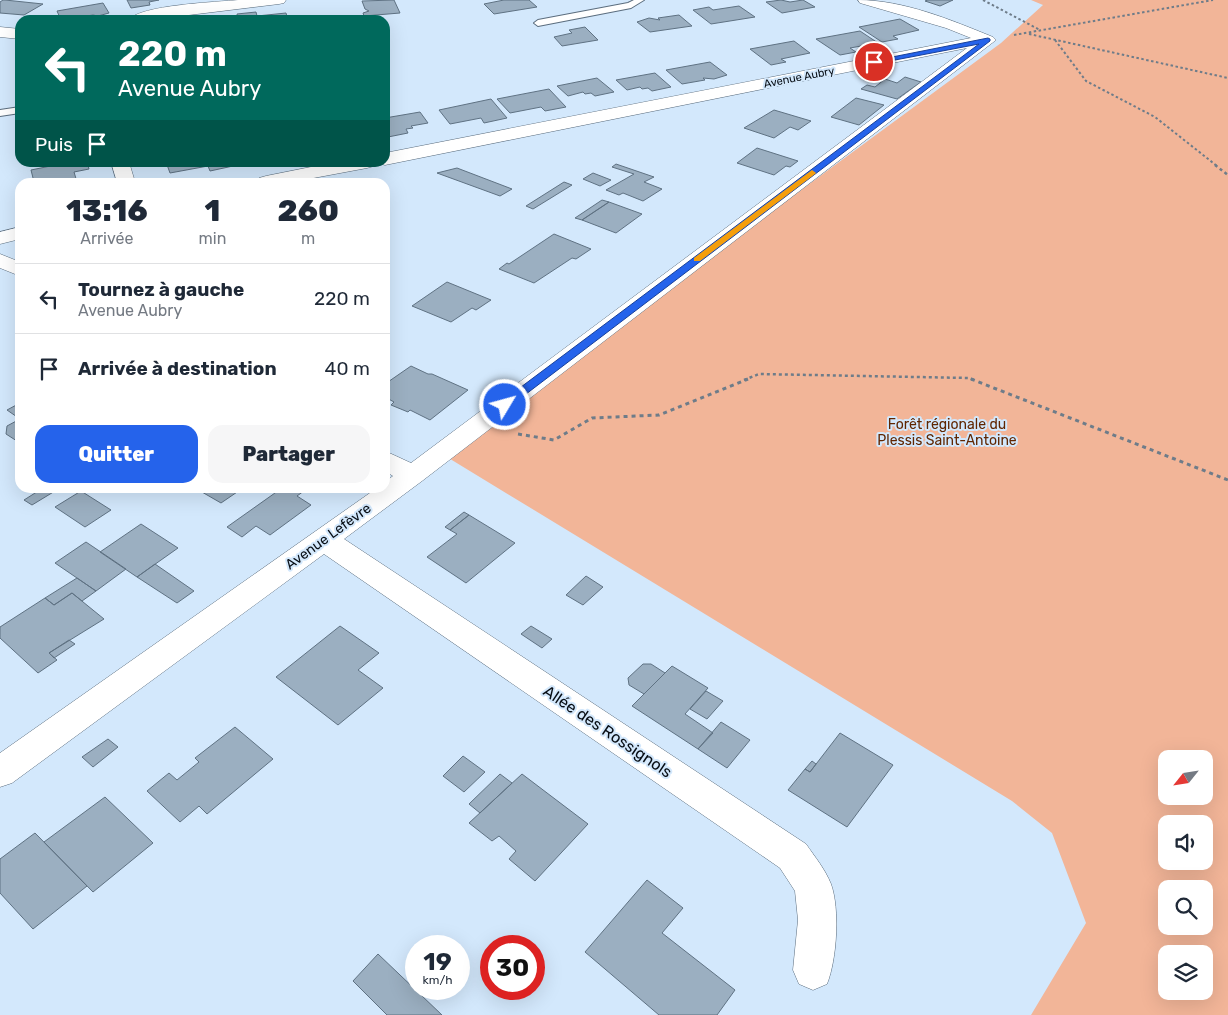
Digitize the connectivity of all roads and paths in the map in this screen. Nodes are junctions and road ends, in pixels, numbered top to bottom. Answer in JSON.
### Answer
{"nodes":[{"id":1,"x":279,"y":0,"type":"edge"},
{"id":2,"x":640,"y":0,"type":"edge"},
{"id":3,"x":864,"y":0,"type":"edge"},
{"id":4,"x":982,"y":0,"type":"edge"},
{"id":5,"x":1213,"y":0,"type":"edge"},
{"id":6,"x":146,"y":15,"type":"edge"},
{"id":7,"x":538,"y":23,"type":"dead end"},
{"id":8,"x":1040,"y":31,"type":"junction"},
{"id":9,"x":0,"y":32,"type":"edge"},
{"id":10,"x":1026,"y":33,"type":"junction"},
{"id":11,"x":15,"y":34,"type":"edge"},
{"id":12,"x":988,"y":40,"type":"junction"},
{"id":13,"x":1055,"y":40,"type":"junction"},
{"id":14,"x":1228,"y":78,"type":"edge"},
{"id":15,"x":15,"y":111,"type":"edge"},
{"id":16,"x":0,"y":113,"type":"edge"},
{"id":17,"x":390,"y":158,"type":"edge"},
{"id":18,"x":342,"y":167,"type":"edge"},
{"id":19,"x":1228,"y":175,"type":"edge"},
{"id":20,"x":286,"y":178,"type":"edge"},
{"id":21,"x":15,"y":234,"type":"edge"},
{"id":22,"x":0,"y":238,"type":"edge"},
{"id":23,"x":0,"y":260,"type":"edge"},
{"id":24,"x":15,"y":268,"type":"edge"},
{"id":25,"x":516,"y":434,"type":"dead end"},
{"id":26,"x":390,"y":463,"type":"edge"},
{"id":27,"x":413,"y":475,"type":"junction"},
{"id":28,"x":1228,"y":480,"type":"edge"},
{"id":29,"x":390,"y":491,"type":"edge"},
{"id":30,"x":388,"y":493,"type":"edge"},
{"id":31,"x":323,"y":539,"type":"junction"},
{"id":32,"x":0,"y":772,"type":"edge"},
{"id":33,"x":813,"y":970,"type":"dead end"}],
"edges":[{"from":1,"to":6,"type":"street"},
{"from":2,"to":7,"type":"lane"},
{"from":3,"to":12,"type":"street"},
{"from":4,"to":8,"type":"path"},
{"from":5,"to":8,"type":"path"},
{"from":8,"to":10,"type":"path"},
{"from":9,"to":11,"type":"street"},
{"from":10,"to":12,"type":"path"},
{"from":10,"to":13,"type":"path"},
{"from":12,"to":17,"type":"street","name":"Avenue Aubry"},
{"from":12,"to":27,"type":"street","name":"Avenue Lefèvre"},
{"from":13,"to":14,"type":"path"},
{"from":13,"to":19,"type":"path"},
{"from":15,"to":16,"type":"lane"},
{"from":18,"to":20,"type":"street"},
{"from":21,"to":22,"type":"street"},
{"from":23,"to":24,"type":"street"},
{"from":25,"to":28,"type":"path"},
{"from":26,"to":27,"type":"street"},
{"from":27,"to":29,"type":"street","name":"Avenue Lefèvre"},
{"from":30,"to":31,"type":"street","name":"Avenue Lefèvre"},
{"from":31,"to":32,"type":"street","name":"Avenue Lefèvre"},
{"from":31,"to":33,"type":"street","name":"Allée des Rossignols"}]}
